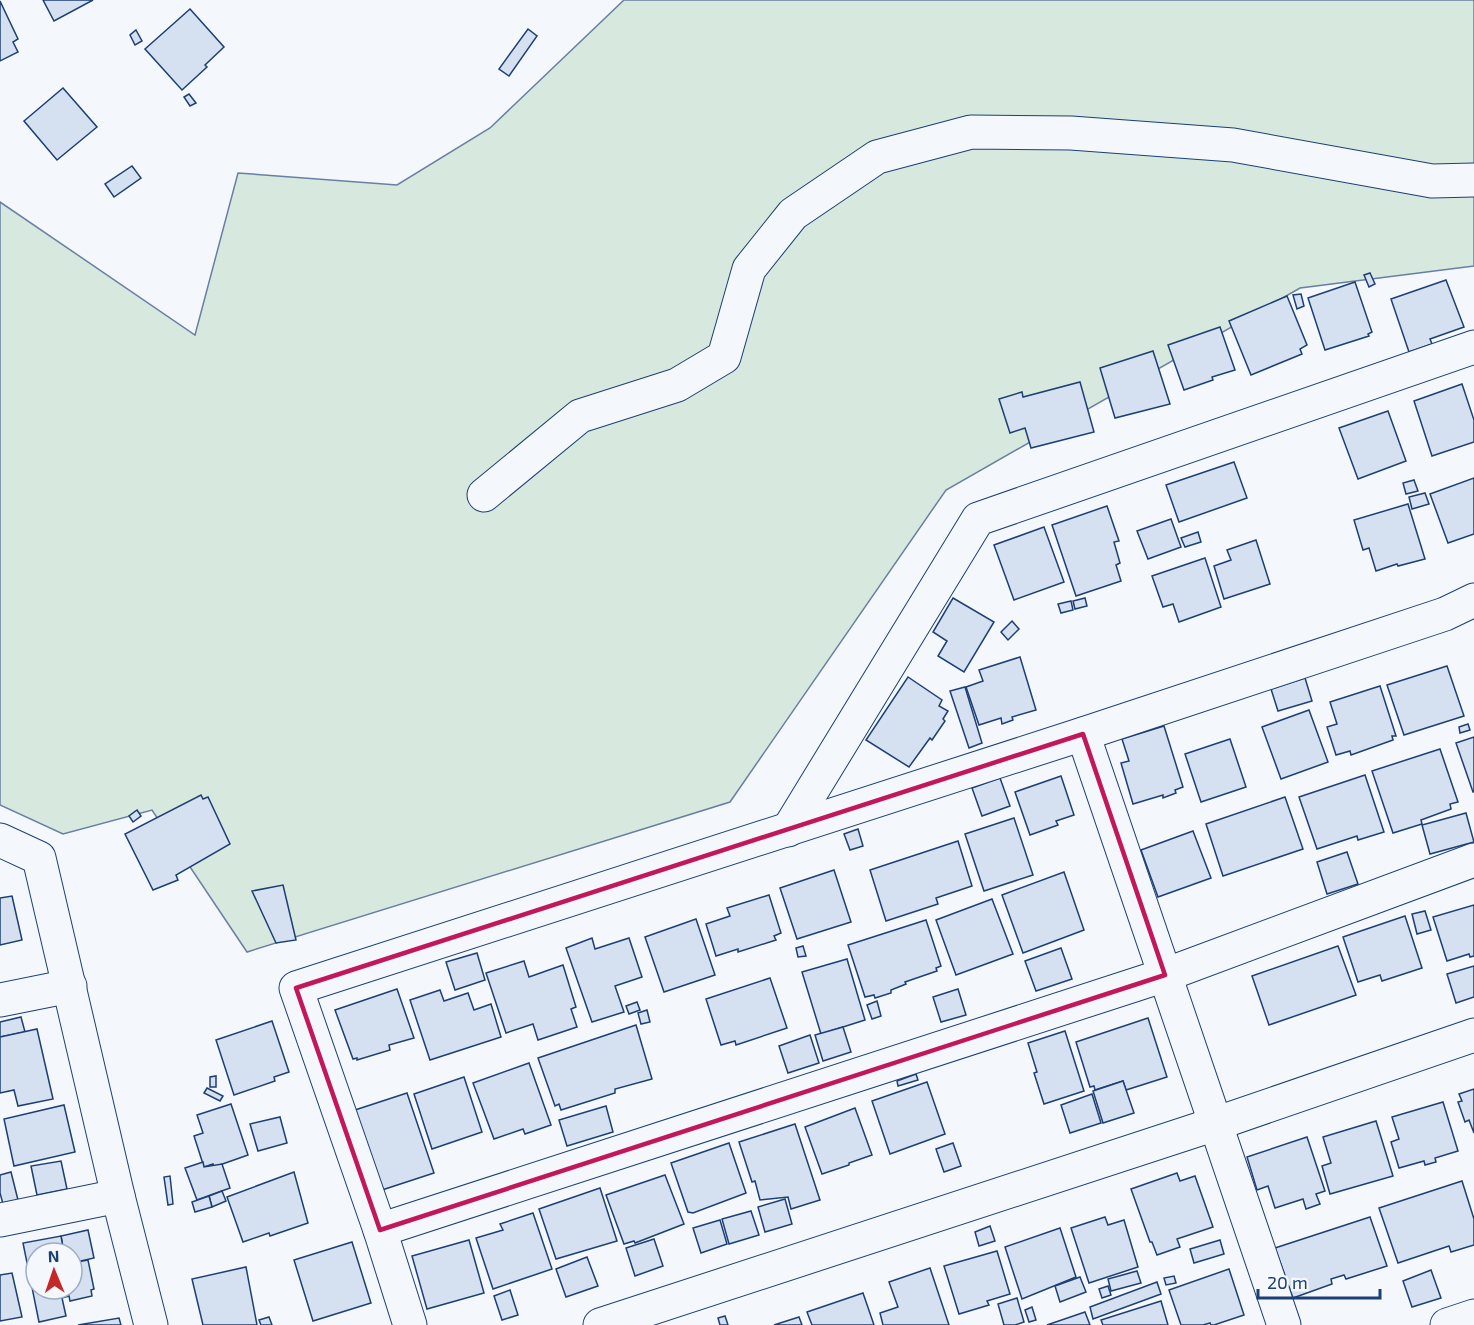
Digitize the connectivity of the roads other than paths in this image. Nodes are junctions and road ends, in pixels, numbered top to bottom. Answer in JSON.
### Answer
{"nodes":[{"id":1,"x":1474,"y":180,"type":"edge"},
{"id":2,"x":1474,"y":347,"type":"edge"},
{"id":3,"x":484,"y":495,"type":"dead end"},
{"id":4,"x":1474,"y":600,"type":"edge"},
{"id":5,"x":1083,"y":734,"type":"junction"},
{"id":6,"x":788,"y":830,"type":"junction"},
{"id":7,"x":0,"y":840,"type":"edge"},
{"id":8,"x":1474,"y":860,"type":"edge"},
{"id":9,"x":1165,"y":975,"type":"junction"},
{"id":10,"x":70,"y":986,"type":"junction"},
{"id":11,"x":0,"y":1000,"type":"edge"},
{"id":12,"x":1474,"y":1035,"type":"edge"},
{"id":13,"x":1215,"y":1124,"type":"junction"},
{"id":14,"x":118,"y":1196,"type":"junction"},
{"id":15,"x":0,"y":1220,"type":"edge"},
{"id":16,"x":380,"y":1230,"type":"junction"},
{"id":17,"x":1474,"y":1316,"type":"edge"},
{"id":18,"x":151,"y":1325,"type":"edge"},
{"id":19,"x":410,"y":1325,"type":"edge"},
{"id":20,"x":600,"y":1325,"type":"edge"},
{"id":21,"x":1284,"y":1325,"type":"edge"},
{"id":22,"x":1447,"y":1325,"type":"edge"}],
"edges":[{"from":1,"to":3,"type":"street"},
{"from":2,"to":6,"type":"street"},
{"from":4,"to":5,"type":"street"},
{"from":5,"to":6,"type":"street"},
{"from":5,"to":9,"type":"street"},
{"from":6,"to":16,"type":"street"},
{"from":7,"to":10,"type":"street"},
{"from":8,"to":9,"type":"street"},
{"from":9,"to":13,"type":"street"},
{"from":9,"to":16,"type":"street"},
{"from":10,"to":11,"type":"street"},
{"from":10,"to":14,"type":"street"},
{"from":12,"to":13,"type":"street"},
{"from":13,"to":20,"type":"street"},
{"from":13,"to":21,"type":"street"},
{"from":14,"to":15,"type":"street"},
{"from":14,"to":18,"type":"street"},
{"from":16,"to":19,"type":"street"},
{"from":17,"to":22,"type":"street"}]}
